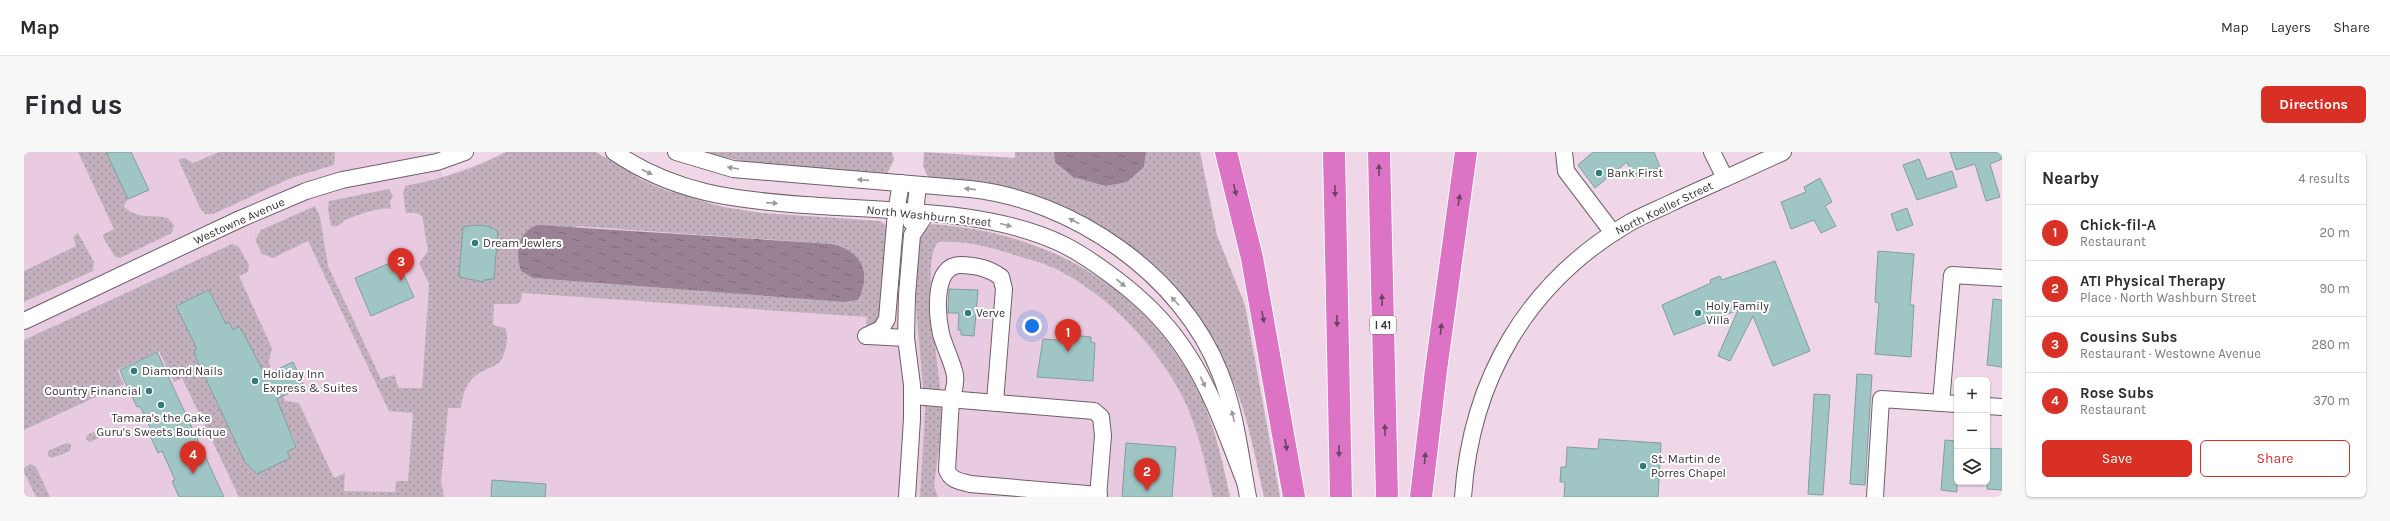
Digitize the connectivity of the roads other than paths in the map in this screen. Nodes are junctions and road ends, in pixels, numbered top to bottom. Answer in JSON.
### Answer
{"nodes":[{"id":1,"x":443,"y":152,"type":"edge"},
{"id":2,"x":465,"y":152,"type":"edge"},
{"id":3,"x":614,"y":152,"type":"edge"},
{"id":4,"x":676,"y":152,"type":"edge"},
{"id":5,"x":1226,"y":152,"type":"edge"},
{"id":6,"x":1334,"y":152,"type":"edge"},
{"id":7,"x":1379,"y":152,"type":"edge"},
{"id":8,"x":1466,"y":152,"type":"edge"},
{"id":9,"x":1564,"y":152,"type":"edge"},
{"id":10,"x":1712,"y":152,"type":"edge"},
{"id":11,"x":1783,"y":152,"type":"edge"},
{"id":12,"x":414,"y":166,"type":"junction"},
{"id":13,"x":1725,"y":178,"type":"junction"},
{"id":14,"x":901,"y":183,"type":"junction"},
{"id":15,"x":918,"y":184,"type":"junction"},
{"id":16,"x":896,"y":212,"type":"junction"},
{"id":17,"x":920,"y":214,"type":"junction"},
{"id":18,"x":1613,"y":233,"type":"junction"},
{"id":19,"x":2002,"y":278,"type":"edge"},
{"id":20,"x":891,"y":281,"type":"junction"},
{"id":21,"x":24,"y":321,"type":"edge"},
{"id":22,"x":906,"y":338,"type":"junction"},
{"id":23,"x":912,"y":396,"type":"junction"},
{"id":24,"x":951,"y":399,"type":"junction"},
{"id":25,"x":995,"y":402,"type":"junction"},
{"id":26,"x":1949,"y":404,"type":"edge"},
{"id":27,"x":1990,"y":406,"type":"edge"},
{"id":28,"x":2002,"y":407,"type":"edge"},
{"id":29,"x":1247,"y":489,"type":"edge"},
{"id":30,"x":1098,"y":496,"type":"edge"},
{"id":31,"x":907,"y":497,"type":"edge"},
{"id":32,"x":1294,"y":497,"type":"edge"},
{"id":33,"x":1341,"y":497,"type":"edge"},
{"id":34,"x":1387,"y":497,"type":"edge"},
{"id":35,"x":1422,"y":497,"type":"edge"},
{"id":36,"x":1464,"y":497,"type":"edge"},
{"id":37,"x":1875,"y":497,"type":"edge"}],
"edges":[{"from":1,"to":12,"type":"street"},
{"from":2,"to":12,"type":"street","name":"Westowne Avenue"},
{"from":3,"to":16,"type":"street","name":"North Washburn Street","one_way":true},
{"from":14,"to":4,"type":"street","name":"North Washburn Street","one_way":true},
{"from":5,"to":32,"type":"highway","one_way":true},
{"from":6,"to":33,"type":"highway","one_way":true},
{"from":34,"to":7,"type":"highway","number":"I 41","one_way":true},
{"from":35,"to":8,"type":"highway","one_way":true},
{"from":9,"to":18,"type":"street"},
{"from":10,"to":13,"type":"street"},
{"from":11,"to":13,"type":"street","name":"North Koeller Street"},
{"from":12,"to":21,"type":"street","name":"Westowne Avenue"},
{"from":13,"to":18,"type":"street","name":"North Koeller Street"},
{"from":14,"to":15,"type":"street","name":"North Washburn Street"},
{"from":14,"to":16,"type":"street"},
{"from":15,"to":17,"type":"street"},
{"from":29,"to":15,"type":"street","name":"North Washburn Street","one_way":true},
{"from":16,"to":17,"type":"street","name":"North Washburn Street"},
{"from":16,"to":20,"type":"street"},
{"from":17,"to":22,"type":"street"},
{"from":17,"to":29,"type":"street","name":"North Washburn Street","one_way":true},
{"from":18,"to":36,"type":"street","name":"North Koeller Street"},
{"from":19,"to":26,"type":"street"},
{"from":20,"to":22,"type":"street"},
{"from":20,"to":22,"type":"street"},
{"from":22,"to":23,"type":"street"},
{"from":23,"to":24,"type":"street"},
{"from":23,"to":31,"type":"street"},
{"from":24,"to":25,"type":"street"},
{"from":24,"to":25,"type":"street"},
{"from":24,"to":30,"type":"street"},
{"from":25,"to":30,"type":"street"},
{"from":26,"to":37,"type":"street"},
{"from":27,"to":28,"type":"street"}]}
